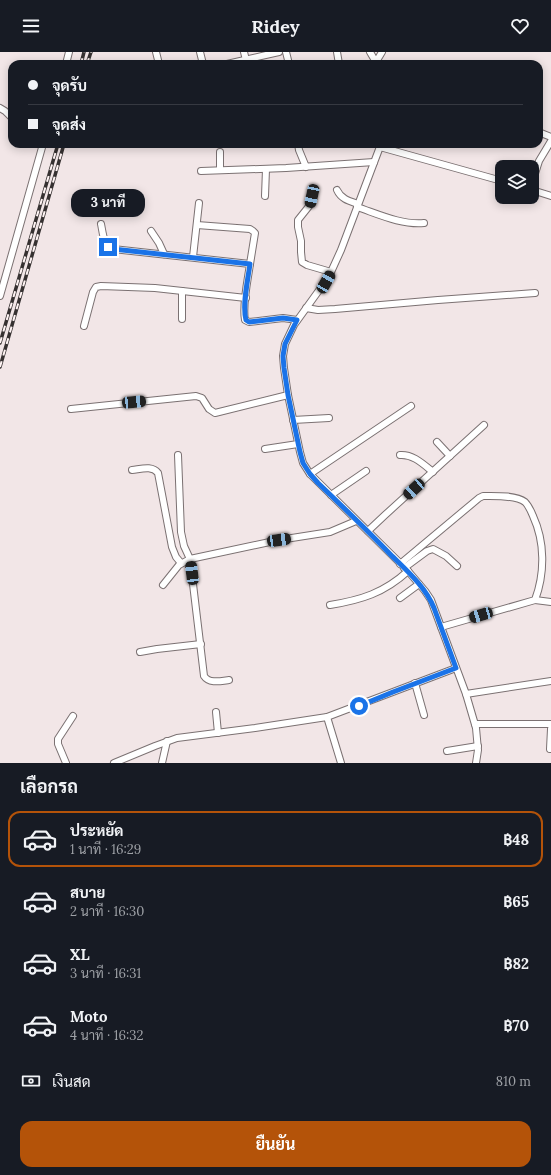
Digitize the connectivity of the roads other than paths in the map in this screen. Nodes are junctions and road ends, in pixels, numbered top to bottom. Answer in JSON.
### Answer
{"nodes":[{"id":1,"x":279,"y":52,"type":"edge"},
{"id":2,"x":253,"y":60,"type":"edge"},
{"id":3,"x":0,"y":108,"type":"edge"},
{"id":4,"x":8,"y":114,"type":"edge"},
{"id":5,"x":551,"y":141,"type":"edge"},
{"id":6,"x":42,"y":148,"type":"edge"},
{"id":7,"x":298,"y":148,"type":"edge"},
{"id":8,"x":379,"y":148,"type":"edge"},
{"id":9,"x":390,"y":148,"type":"edge"},
{"id":10,"x":220,"y":152,"type":"dead end"},
{"id":11,"x":539,"y":161,"type":"edge"},
{"id":12,"x":374,"y":162,"type":"junction"},
{"id":13,"x":306,"y":167,"type":"junction"},
{"id":14,"x":266,"y":169,"type":"junction"},
{"id":15,"x":220,"y":170,"type":"junction"},
{"id":16,"x":201,"y":171,"type":"dead end"},
{"id":17,"x":495,"y":179,"type":"edge"},
{"id":18,"x":337,"y":190,"type":"dead end"},
{"id":19,"x":539,"y":192,"type":"edge"},
{"id":20,"x":265,"y":196,"type":"dead end"},
{"id":21,"x":312,"y":196,"type":"dead end"},
{"id":22,"x":551,"y":196,"type":"edge"},
{"id":23,"x":199,"y":203,"type":"dead end"},
{"id":24,"x":357,"y":205,"type":"junction"},
{"id":25,"x":424,"y":223,"type":"dead end"},
{"id":26,"x":101,"y":224,"type":"dead end"},
{"id":27,"x":196,"y":225,"type":"junction"},
{"id":28,"x":151,"y":231,"type":"dead end"},
{"id":29,"x":164,"y":254,"type":"junction"},
{"id":30,"x":193,"y":257,"type":"junction"},
{"id":31,"x":250,"y":264,"type":"junction"},
{"id":32,"x":331,"y":272,"type":"junction"},
{"id":33,"x":182,"y":291,"type":"junction"},
{"id":34,"x":535,"y":293,"type":"dead end"},
{"id":35,"x":0,"y":296,"type":"edge"},
{"id":36,"x":246,"y":298,"type":"junction"},
{"id":37,"x":306,"y":308,"type":"junction"},
{"id":38,"x":182,"y":319,"type":"dead end"},
{"id":39,"x":297,"y":320,"type":"junction"},
{"id":40,"x":84,"y":326,"type":"dead end"},
{"id":41,"x":288,"y":395,"type":"junction"},
{"id":42,"x":411,"y":406,"type":"dead end"},
{"id":43,"x":71,"y":409,"type":"dead end"},
{"id":44,"x":329,"y":418,"type":"dead end"},
{"id":45,"x":293,"y":420,"type":"junction"},
{"id":46,"x":484,"y":425,"type":"dead end"},
{"id":47,"x":437,"y":442,"type":"dead end"},
{"id":48,"x":298,"y":444,"type":"junction"},
{"id":49,"x":265,"y":449,"type":"dead end"},
{"id":50,"x":178,"y":455,"type":"dead end"},
{"id":51,"x":400,"y":455,"type":"dead end"},
{"id":52,"x":450,"y":456,"type":"junction"},
{"id":53,"x":132,"y":470,"type":"dead end"},
{"id":54,"x":366,"y":471,"type":"dead end"},
{"id":55,"x":433,"y":472,"type":"junction"},
{"id":56,"x":310,"y":474,"type":"junction"},
{"id":57,"x":330,"y":495,"type":"junction"},
{"id":58,"x":356,"y":521,"type":"junction"},
{"id":59,"x":368,"y":531,"type":"junction"},
{"id":60,"x":190,"y":559,"type":"junction"},
{"id":61,"x":181,"y":563,"type":"junction"},
{"id":62,"x":457,"y":566,"type":"dead end"},
{"id":63,"x":404,"y":568,"type":"junction"},
{"id":64,"x":419,"y":584,"type":"junction"},
{"id":65,"x":163,"y":585,"type":"dead end"},
{"id":66,"x":400,"y":598,"type":"dead end"},
{"id":67,"x":535,"y":600,"type":"junction"},
{"id":68,"x":551,"y":602,"type":"edge"},
{"id":69,"x":330,"y":605,"type":"dead end"},
{"id":70,"x":441,"y":627,"type":"junction"},
{"id":71,"x":201,"y":644,"type":"junction"},
{"id":72,"x":140,"y":652,"type":"dead end"},
{"id":73,"x":456,"y":668,"type":"junction"},
{"id":74,"x":229,"y":680,"type":"dead end"},
{"id":75,"x":551,"y":681,"type":"edge"},
{"id":76,"x":415,"y":683,"type":"junction"},
{"id":77,"x":466,"y":694,"type":"junction"},
{"id":78,"x":216,"y":712,"type":"dead end"},
{"id":79,"x":424,"y":715,"type":"dead end"},
{"id":80,"x":73,"y":716,"type":"dead end"},
{"id":81,"x":327,"y":718,"type":"junction"},
{"id":82,"x":475,"y":724,"type":"junction"},
{"id":83,"x":551,"y":724,"type":"edge"},
{"id":84,"x":551,"y":729,"type":"edge"},
{"id":85,"x":218,"y":733,"type":"junction"},
{"id":86,"x":167,"y":741,"type":"junction"},
{"id":87,"x":478,"y":746,"type":"junction"},
{"id":88,"x":550,"y":749,"type":"dead end"},
{"id":89,"x":447,"y":751,"type":"dead end"},
{"id":90,"x":66,"y":763,"type":"edge"},
{"id":91,"x":114,"y":763,"type":"edge"},
{"id":92,"x":162,"y":763,"type":"edge"},
{"id":93,"x":341,"y":763,"type":"edge"},
{"id":94,"x":476,"y":763,"type":"edge"}],
"edges":[{"from":1,"to":2,"type":"street"},
{"from":3,"to":4,"type":"street"},
{"from":5,"to":11,"type":"street"},
{"from":6,"to":35,"type":"street"},
{"from":7,"to":13,"type":"street"},
{"from":8,"to":12,"type":"street"},
{"from":9,"to":17,"type":"street"},
{"from":10,"to":15,"type":"street"},
{"from":12,"to":13,"type":"street"},
{"from":12,"to":24,"type":"street"},
{"from":13,"to":14,"type":"street"},
{"from":14,"to":15,"type":"street"},
{"from":14,"to":20,"type":"street"},
{"from":15,"to":16,"type":"street"},
{"from":18,"to":24,"type":"street"},
{"from":19,"to":22,"type":"street"},
{"from":21,"to":32,"type":"street"},
{"from":23,"to":27,"type":"street"},
{"from":24,"to":25,"type":"street"},
{"from":24,"to":32,"type":"street"},
{"from":26,"to":29,"type":"street"},
{"from":27,"to":30,"type":"street"},
{"from":27,"to":31,"type":"street"},
{"from":28,"to":29,"type":"street"},
{"from":29,"to":30,"type":"street"},
{"from":30,"to":31,"type":"street"},
{"from":31,"to":36,"type":"street"},
{"from":32,"to":37,"type":"street"},
{"from":33,"to":36,"type":"street"},
{"from":33,"to":38,"type":"street"},
{"from":33,"to":40,"type":"street"},
{"from":34,"to":37,"type":"street"},
{"from":36,"to":39,"type":"street"},
{"from":37,"to":39,"type":"street"},
{"from":39,"to":41,"type":"street"},
{"from":41,"to":43,"type":"street"},
{"from":41,"to":45,"type":"street"},
{"from":42,"to":56,"type":"street"},
{"from":44,"to":45,"type":"street"},
{"from":45,"to":48,"type":"street"},
{"from":46,"to":52,"type":"street"},
{"from":47,"to":52,"type":"street"},
{"from":48,"to":49,"type":"street"},
{"from":48,"to":56,"type":"street"},
{"from":50,"to":60,"type":"street"},
{"from":51,"to":55,"type":"street"},
{"from":52,"to":55,"type":"street"},
{"from":53,"to":61,"type":"street"},
{"from":54,"to":57,"type":"street"},
{"from":55,"to":59,"type":"street"},
{"from":56,"to":57,"type":"street"},
{"from":57,"to":58,"type":"street"},
{"from":58,"to":59,"type":"street"},
{"from":58,"to":60,"type":"street"},
{"from":59,"to":63,"type":"street"},
{"from":60,"to":61,"type":"street"},
{"from":60,"to":71,"type":"street"},
{"from":61,"to":65,"type":"street"},
{"from":62,"to":63,"type":"street"},
{"from":63,"to":64,"type":"street"},
{"from":63,"to":67,"type":"street"},
{"from":63,"to":69,"type":"street"},
{"from":64,"to":66,"type":"street"},
{"from":64,"to":70,"type":"street"},
{"from":67,"to":68,"type":"street"},
{"from":67,"to":70,"type":"street"},
{"from":70,"to":73,"type":"street"},
{"from":71,"to":72,"type":"street"},
{"from":71,"to":74,"type":"street"},
{"from":73,"to":76,"type":"street"},
{"from":73,"to":77,"type":"street"},
{"from":75,"to":77,"type":"street"},
{"from":76,"to":79,"type":"street"},
{"from":76,"to":81,"type":"street"},
{"from":77,"to":82,"type":"street"},
{"from":78,"to":85,"type":"street"},
{"from":80,"to":90,"type":"street"},
{"from":81,"to":85,"type":"street"},
{"from":81,"to":93,"type":"street"},
{"from":82,"to":83,"type":"street"},
{"from":82,"to":87,"type":"street"},
{"from":84,"to":88,"type":"street"},
{"from":85,"to":86,"type":"street"},
{"from":86,"to":91,"type":"street"},
{"from":86,"to":92,"type":"street"},
{"from":87,"to":89,"type":"street"},
{"from":87,"to":94,"type":"street"}]}
